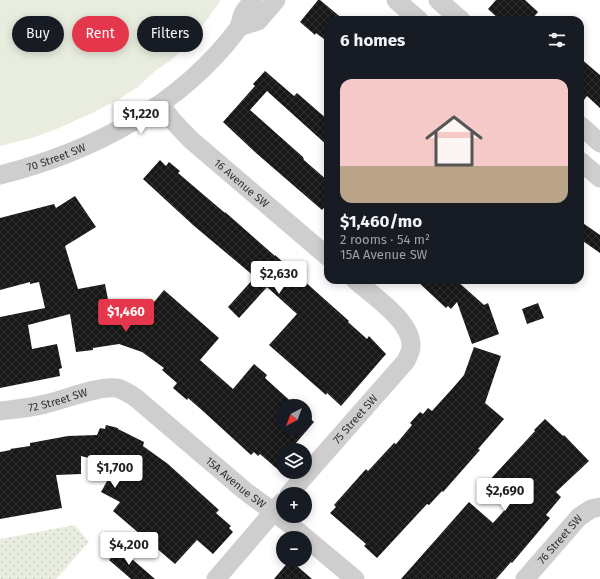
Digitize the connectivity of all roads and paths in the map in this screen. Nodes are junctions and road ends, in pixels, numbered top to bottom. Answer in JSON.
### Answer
{"nodes":[{"id":1,"x":253,"y":0,"type":"edge"},
{"id":2,"x":276,"y":0,"type":"edge"},
{"id":3,"x":396,"y":0,"type":"edge"},
{"id":4,"x":438,"y":0,"type":"edge"},
{"id":5,"x":414,"y":16,"type":"edge"},
{"id":6,"x":456,"y":16,"type":"edge"},
{"id":7,"x":239,"y":27,"type":"junction"},
{"id":8,"x":160,"y":104,"type":"junction"},
{"id":9,"x":584,"y":129,"type":"edge"},
{"id":10,"x":600,"y":143,"type":"edge"},
{"id":11,"x":584,"y":164,"type":"edge"},
{"id":12,"x":0,"y":176,"type":"edge"},
{"id":13,"x":600,"y":178,"type":"edge"},
{"id":14,"x":324,"y":254,"type":"edge"},
{"id":15,"x":359,"y":284,"type":"edge"},
{"id":16,"x":116,"y":388,"type":"joint"},
{"id":17,"x":0,"y":411,"type":"edge"},
{"id":18,"x":295,"y":487,"type":"edge"},
{"id":19,"x":276,"y":506,"type":"edge"},
{"id":20,"x":600,"y":508,"type":"edge"},
{"id":21,"x":276,"y":509,"type":"edge"},
{"id":22,"x":295,"y":523,"type":"edge"},
{"id":23,"x":216,"y":579,"type":"edge"},
{"id":24,"x":355,"y":579,"type":"edge"},
{"id":25,"x":525,"y":579,"type":"edge"}],
"edges":[{"from":1,"to":7,"type":"street","name":"70 Street SW"},
{"from":2,"to":7,"type":"street"},
{"from":3,"to":5,"type":"street"},
{"from":4,"to":6,"type":"street"},
{"from":7,"to":8,"type":"street","name":"70 Street SW"},
{"from":8,"to":12,"type":"street","name":"70 Street SW"},
{"from":8,"to":14,"type":"street","name":"16 Avenue SW"},
{"from":9,"to":10,"type":"street"},
{"from":11,"to":13,"type":"street"},
{"from":15,"to":18,"type":"street","name":"75 Street SW"},
{"from":16,"to":17,"type":"street","name":"72 Street SW"},
{"from":16,"to":19,"type":"street","name":"15A Avenue SW"},
{"from":20,"to":25,"type":"street","name":"76 Street SW"},
{"from":21,"to":23,"type":"street"},
{"from":22,"to":24,"type":"street","name":"15A Avenue SW"}]}
